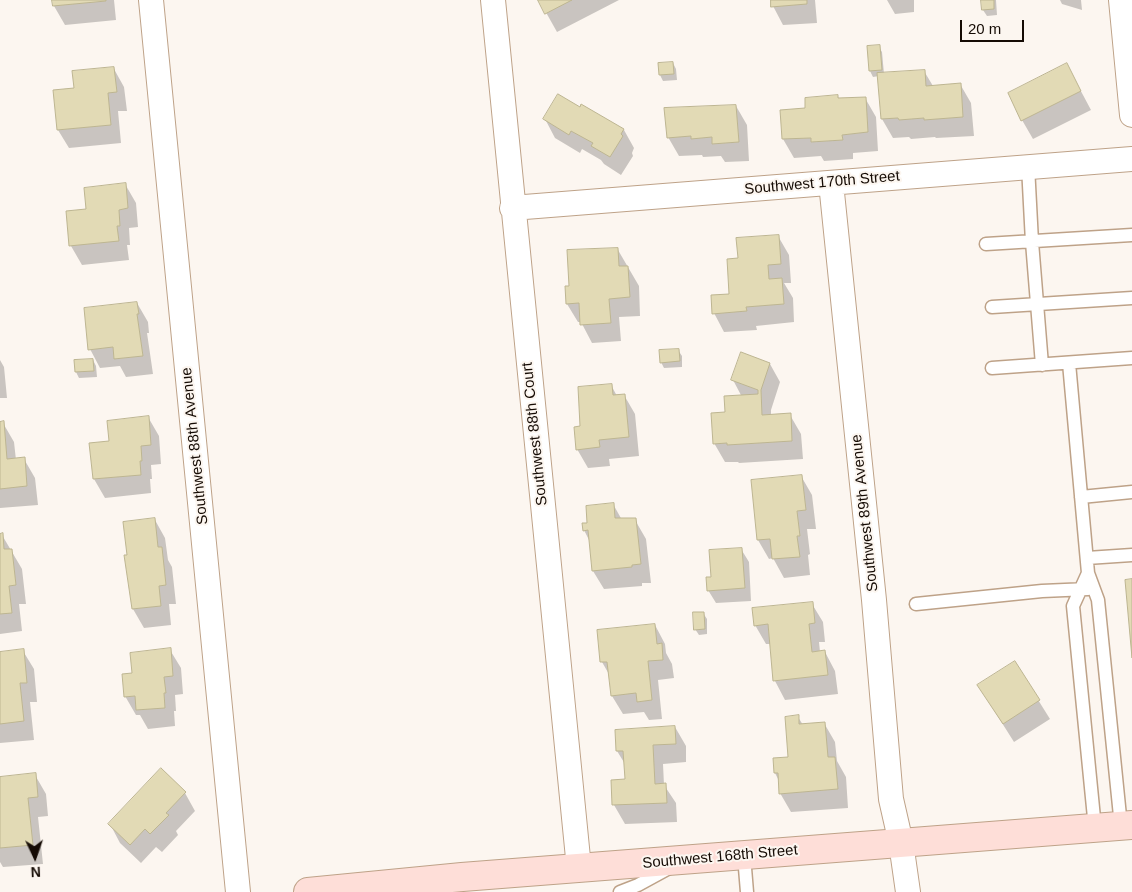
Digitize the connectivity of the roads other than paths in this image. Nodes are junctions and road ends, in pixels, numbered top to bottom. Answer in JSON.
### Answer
{"nodes":[{"id":1,"x":151,"y":0,"type":"edge"},
{"id":2,"x":493,"y":0,"type":"edge"},
{"id":3,"x":1121,"y":0,"type":"edge"},
{"id":4,"x":1132,"y":115,"type":"edge"},
{"id":5,"x":1132,"y":159,"type":"edge"},
{"id":6,"x":1028,"y":166,"type":"junction"},
{"id":7,"x":831,"y":183,"type":"junction"},
{"id":8,"x":512,"y":208,"type":"junction"},
{"id":9,"x":1132,"y":235,"type":"edge"},
{"id":10,"x":1032,"y":242,"type":"junction"},
{"id":11,"x":986,"y":244,"type":"dead end"},
{"id":12,"x":1132,"y":298,"type":"edge"},
{"id":13,"x":1037,"y":304,"type":"junction"},
{"id":14,"x":992,"y":307,"type":"dead end"},
{"id":15,"x":1132,"y":358,"type":"edge"},
{"id":16,"x":1069,"y":363,"type":"junction"},
{"id":17,"x":1042,"y":364,"type":"junction"},
{"id":18,"x":992,"y":368,"type":"dead end"},
{"id":19,"x":1132,"y":492,"type":"edge"},
{"id":20,"x":1081,"y":496,"type":"junction"},
{"id":21,"x":1132,"y":555,"type":"edge"},
{"id":22,"x":1087,"y":558,"type":"junction"},
{"id":23,"x":1087,"y":589,"type":"junction"},
{"id":24,"x":916,"y":604,"type":"dead end"},
{"id":25,"x":1116,"y":826,"type":"edge"},
{"id":26,"x":901,"y":843,"type":"junction"},
{"id":27,"x":744,"y":856,"type":"junction"},
{"id":28,"x":685,"y":860,"type":"junction"},
{"id":29,"x":578,"y":868,"type":"junction"},
{"id":30,"x":636,"y":889,"type":"edge"},
{"id":31,"x":238,"y":892,"type":"edge"},
{"id":32,"x":308,"y":892,"type":"edge"},
{"id":33,"x":620,"y":892,"type":"edge"},
{"id":34,"x":746,"y":892,"type":"edge"},
{"id":35,"x":908,"y":892,"type":"edge"}],
"edges":[{"from":1,"to":31,"type":"street","name":"Southwest 88th Avenue"},
{"from":2,"to":8,"type":"street","name":"Southwest 88th Court"},
{"from":3,"to":4,"type":"street"},
{"from":5,"to":6,"type":"street","name":"Southwest 170th Street"},
{"from":6,"to":7,"type":"street","name":"Southwest 170th Street"},
{"from":6,"to":10,"type":"lane"},
{"from":7,"to":8,"type":"street","name":"Southwest 170th Street"},
{"from":7,"to":26,"type":"street","name":"Southwest 89th Avenue"},
{"from":8,"to":29,"type":"street","name":"Southwest 88th Court"},
{"from":9,"to":10,"type":"lane"},
{"from":10,"to":11,"type":"lane"},
{"from":10,"to":13,"type":"lane"},
{"from":12,"to":13,"type":"lane"},
{"from":13,"to":14,"type":"lane"},
{"from":13,"to":17,"type":"lane"},
{"from":15,"to":16,"type":"lane"},
{"from":16,"to":17,"type":"lane"},
{"from":16,"to":20,"type":"lane"},
{"from":17,"to":18,"type":"lane"},
{"from":19,"to":20,"type":"lane"},
{"from":20,"to":22,"type":"lane"},
{"from":21,"to":22,"type":"lane"},
{"from":22,"to":23,"type":"lane"},
{"from":23,"to":24,"type":"lane"},
{"from":23,"to":25,"type":"lane"},
{"from":23,"to":25,"type":"lane"},
{"from":25,"to":26,"type":"street","name":"Southwest 168th Street"},
{"from":26,"to":27,"type":"street","name":"Southwest 168th Street"},
{"from":26,"to":35,"type":"street","name":"Southwest 89th Avenue"},
{"from":27,"to":28,"type":"street","name":"Southwest 168th Street"},
{"from":27,"to":34,"type":"lane"},
{"from":28,"to":29,"type":"street","name":"Southwest 168th Street"},
{"from":28,"to":30,"type":"lane"},
{"from":29,"to":32,"type":"street","name":"Southwest 168th Street"},
{"from":30,"to":33,"type":"lane"}]}
